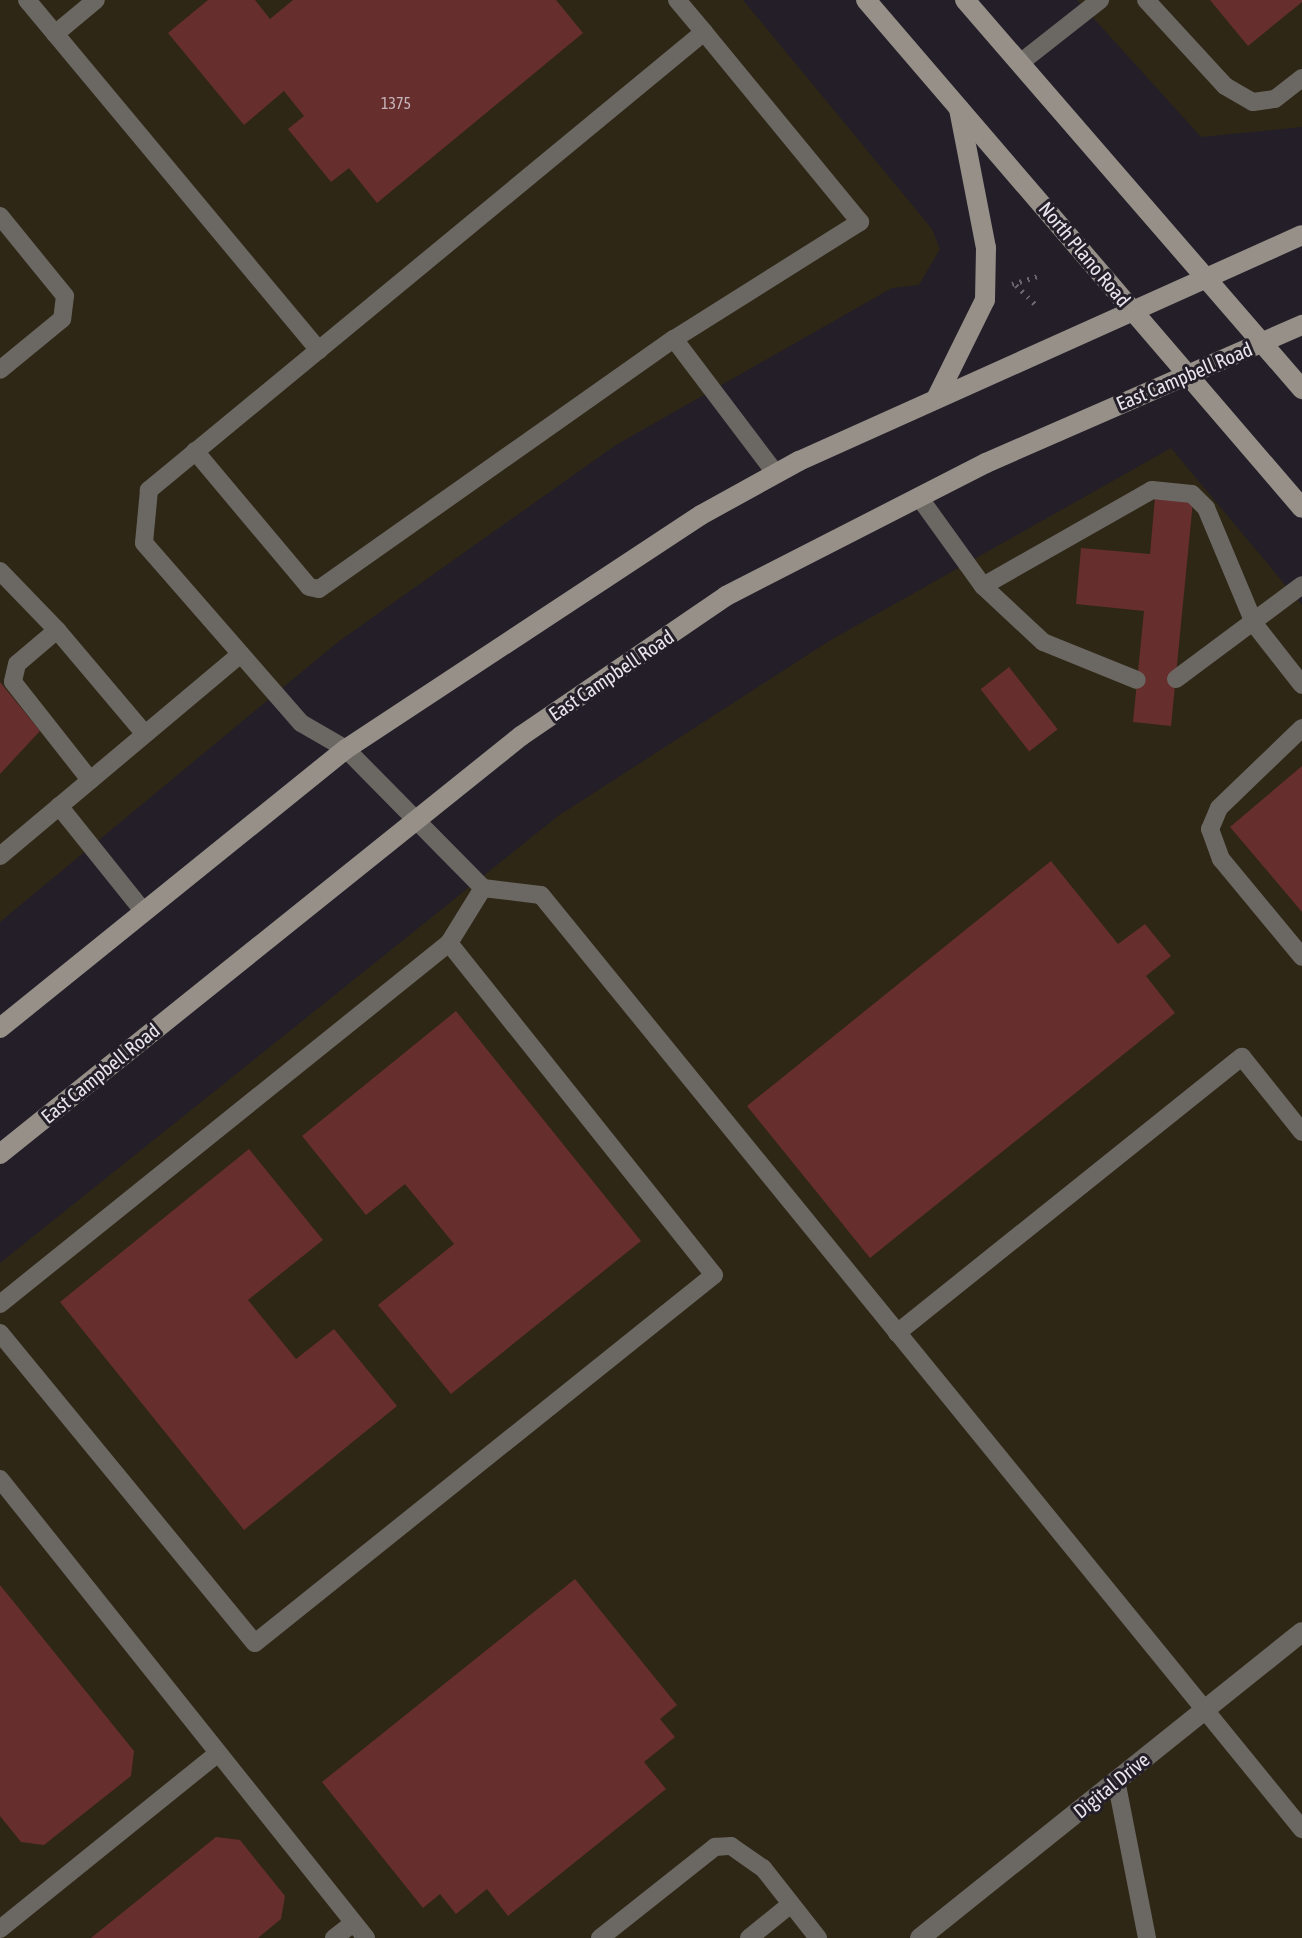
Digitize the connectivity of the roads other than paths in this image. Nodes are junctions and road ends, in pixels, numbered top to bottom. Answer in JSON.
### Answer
{"nodes":[{"id":1,"x":27,"y":0,"type":"edge"},
{"id":2,"x":96,"y":0,"type":"edge"},
{"id":3,"x":677,"y":0,"type":"edge"},
{"id":4,"x":866,"y":0,"type":"edge"},
{"id":5,"x":965,"y":0,"type":"edge"},
{"id":6,"x":1100,"y":0,"type":"edge"},
{"id":7,"x":1146,"y":0,"type":"edge"},
{"id":8,"x":704,"y":32,"type":"junction"},
{"id":9,"x":55,"y":34,"type":"junction"},
{"id":10,"x":1020,"y":63,"type":"junction"},
{"id":11,"x":1302,"y":78,"type":"edge"},
{"id":12,"x":958,"y":105,"type":"junction"},
{"id":13,"x":0,"y":216,"type":"edge"},
{"id":14,"x":1302,"y":235,"type":"edge"},
{"id":15,"x":1202,"y":274,"type":"junction"},
{"id":16,"x":1131,"y":308,"type":"junction"},
{"id":17,"x":1302,"y":325,"type":"edge"},
{"id":18,"x":674,"y":339,"type":"junction"},
{"id":19,"x":1262,"y":343,"type":"junction"},
{"id":20,"x":319,"y":350,"type":"junction"},
{"id":21,"x":0,"y":370,"type":"edge"},
{"id":22,"x":1191,"y":378,"type":"junction"},
{"id":23,"x":1302,"y":389,"type":"edge"},
{"id":24,"x":937,"y":397,"type":"junction"},
{"id":25,"x":195,"y":451,"type":"junction"},
{"id":26,"x":776,"y":474,"type":"junction"},
{"id":27,"x":919,"y":497,"type":"junction"},
{"id":28,"x":1302,"y":508,"type":"edge"},
{"id":29,"x":0,"y":571,"type":"edge"},
{"id":30,"x":1302,"y":585,"type":"edge"},
{"id":31,"x":983,"y":586,"type":"junction"},
{"id":32,"x":1255,"y":625,"type":"junction"},
{"id":33,"x":57,"y":630,"type":"junction"},
{"id":34,"x":241,"y":654,"type":"junction"},
{"id":35,"x":1176,"y":679,"type":"dead end"},
{"id":36,"x":1137,"y":680,"type":"dead end"},
{"id":37,"x":1302,"y":685,"type":"edge"},
{"id":38,"x":1302,"y":728,"type":"edge"},
{"id":39,"x":145,"y":734,"type":"junction"},
{"id":40,"x":346,"y":749,"type":"junction"},
{"id":41,"x":90,"y":780,"type":"junction"},
{"id":42,"x":59,"y":806,"type":"junction"},
{"id":43,"x":416,"y":819,"type":"junction"},
{"id":44,"x":0,"y":856,"type":"edge"},
{"id":45,"x":483,"y":888,"type":"junction"},
{"id":46,"x":144,"y":912,"type":"junction"},
{"id":47,"x":449,"y":943,"type":"junction"},
{"id":48,"x":1302,"y":957,"type":"edge"},
{"id":49,"x":0,"y":1028,"type":"edge"},
{"id":50,"x":1302,"y":1132,"type":"edge"},
{"id":51,"x":0,"y":1154,"type":"edge"},
{"id":52,"x":0,"y":1304,"type":"edge"},
{"id":53,"x":0,"y":1333,"type":"edge"},
{"id":54,"x":897,"y":1333,"type":"junction"},
{"id":55,"x":0,"y":1479,"type":"edge"},
{"id":56,"x":1302,"y":1632,"type":"edge"},
{"id":57,"x":1203,"y":1711,"type":"junction"},
{"id":58,"x":218,"y":1753,"type":"junction"},
{"id":59,"x":1116,"y":1780,"type":"junction"},
{"id":60,"x":1302,"y":1829,"type":"edge"},
{"id":61,"x":791,"y":1904,"type":"junction"},
{"id":62,"x":353,"y":1923,"type":"junction"},
{"id":63,"x":0,"y":1929,"type":"edge"},
{"id":64,"x":334,"y":1938,"type":"edge"},
{"id":65,"x":366,"y":1938,"type":"edge"},
{"id":66,"x":600,"y":1938,"type":"edge"},
{"id":67,"x":749,"y":1938,"type":"edge"},
{"id":68,"x":818,"y":1938,"type":"edge"},
{"id":69,"x":920,"y":1938,"type":"edge"},
{"id":70,"x":1147,"y":1938,"type":"edge"}],
"edges":[{"from":1,"to":9,"type":"lane"},
{"from":2,"to":9,"type":"lane"},
{"from":3,"to":8,"type":"lane"},
{"from":4,"to":12,"type":"main road","name":"North Plano Road"},
{"from":5,"to":10,"type":"main road"},
{"from":6,"to":10,"type":"lane"},
{"from":7,"to":11,"type":"lane"},
{"from":8,"to":18,"type":"lane"},
{"from":8,"to":20,"type":"lane"},
{"from":9,"to":20,"type":"lane"},
{"from":10,"to":15,"type":"main road"},
{"from":12,"to":16,"type":"main road","name":"North Plano Road"},
{"from":12,"to":24,"type":"main road"},
{"from":13,"to":21,"type":"lane"},
{"from":14,"to":15,"type":"main road"},
{"from":15,"to":16,"type":"main road"},
{"from":15,"to":19,"type":"main road"},
{"from":16,"to":22,"type":"main road","name":"North Plano Road"},
{"from":16,"to":24,"type":"main road"},
{"from":17,"to":19,"type":"main road","name":"East Campbell Road"},
{"from":18,"to":25,"type":"lane"},
{"from":18,"to":26,"type":"lane"},
{"from":19,"to":22,"type":"main road","name":"East Campbell Road"},
{"from":19,"to":23,"type":"main road"},
{"from":20,"to":25,"type":"lane"},
{"from":22,"to":27,"type":"main road","name":"East Campbell Road"},
{"from":22,"to":28,"type":"main road","name":"North Plano Road"},
{"from":24,"to":26,"type":"main road"},
{"from":25,"to":34,"type":"lane"},
{"from":26,"to":40,"type":"main road"},
{"from":27,"to":31,"type":"lane"},
{"from":27,"to":43,"type":"main road","name":"East Campbell Road"},
{"from":29,"to":33,"type":"lane"},
{"from":30,"to":32,"type":"lane"},
{"from":31,"to":32,"type":"lane"},
{"from":31,"to":36,"type":"lane"},
{"from":32,"to":35,"type":"lane"},
{"from":32,"to":37,"type":"lane"},
{"from":33,"to":39,"type":"lane"},
{"from":33,"to":41,"type":"lane"},
{"from":34,"to":39,"type":"lane"},
{"from":34,"to":40,"type":"lane"},
{"from":38,"to":48,"type":"lane"},
{"from":39,"to":41,"type":"lane"},
{"from":40,"to":43,"type":"lane"},
{"from":40,"to":46,"type":"main road"},
{"from":41,"to":42,"type":"lane"},
{"from":42,"to":44,"type":"lane"},
{"from":42,"to":46,"type":"lane"},
{"from":43,"to":45,"type":"lane"},
{"from":43,"to":51,"type":"main road","name":"East Campbell Road"},
{"from":45,"to":47,"type":"lane"},
{"from":45,"to":54,"type":"lane"},
{"from":46,"to":49,"type":"main road"},
{"from":47,"to":52,"type":"lane"},
{"from":47,"to":53,"type":"lane"},
{"from":50,"to":54,"type":"lane"},
{"from":54,"to":57,"type":"lane"},
{"from":55,"to":58,"type":"lane"},
{"from":56,"to":57,"type":"street","name":"Digital Drive"},
{"from":57,"to":59,"type":"street","name":"Digital Drive"},
{"from":57,"to":60,"type":"lane"},
{"from":58,"to":62,"type":"lane"},
{"from":58,"to":63,"type":"lane"},
{"from":59,"to":69,"type":"street","name":"Digital Drive"},
{"from":59,"to":70,"type":"lane"},
{"from":61,"to":66,"type":"lane"},
{"from":61,"to":67,"type":"lane"},
{"from":61,"to":68,"type":"lane"},
{"from":62,"to":64,"type":"lane"},
{"from":62,"to":65,"type":"lane"}]}
